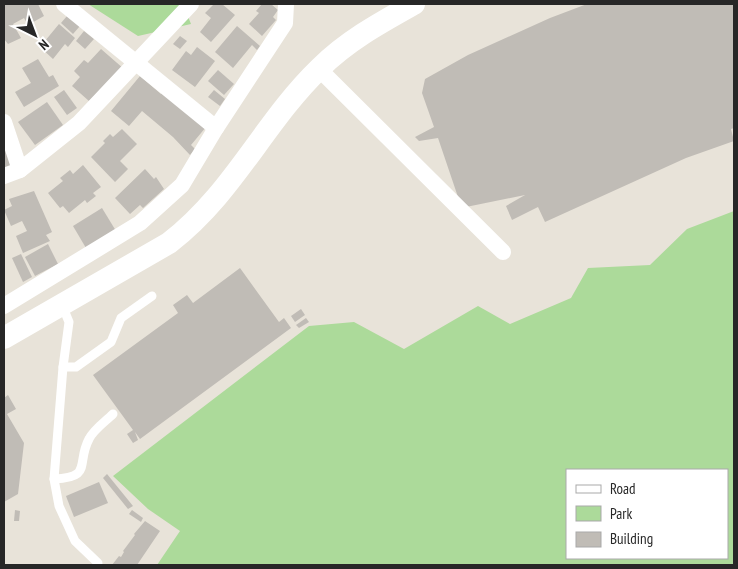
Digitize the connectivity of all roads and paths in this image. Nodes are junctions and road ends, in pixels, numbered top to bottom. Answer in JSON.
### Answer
{"nodes":[{"id":1,"x":64,"y":4,"type":"edge"},
{"id":2,"x":191,"y":4,"type":"edge"},
{"id":3,"x":286,"y":4,"type":"edge"},
{"id":4,"x":414,"y":4,"type":"edge"},
{"id":5,"x":134,"y":62,"type":"junction"},
{"id":6,"x":319,"y":69,"type":"junction"},
{"id":7,"x":4,"y":122,"type":"edge"},
{"id":8,"x":216,"y":128,"type":"junction"},
{"id":9,"x":20,"y":170,"type":"junction"},
{"id":10,"x":4,"y":176,"type":"edge"},
{"id":11,"x":503,"y":252,"type":"dead end"},
{"id":12,"x":152,"y":296,"type":"dead end"},
{"id":13,"x":62,"y":305,"type":"junction"},
{"id":14,"x":4,"y":306,"type":"edge"},
{"id":15,"x":4,"y":338,"type":"edge"},
{"id":16,"x":63,"y":367,"type":"junction"},
{"id":17,"x":113,"y":414,"type":"dead end"},
{"id":18,"x":54,"y":479,"type":"junction"},
{"id":19,"x":98,"y":562,"type":"dead end"}],
"edges":[{"from":1,"to":5,"type":"street"},
{"from":2,"to":5,"type":"street"},
{"from":3,"to":8,"type":"street"},
{"from":4,"to":6,"type":"street"},
{"from":5,"to":8,"type":"street"},
{"from":5,"to":9,"type":"street"},
{"from":6,"to":11,"type":"street"},
{"from":6,"to":13,"type":"street"},
{"from":7,"to":9,"type":"street"},
{"from":8,"to":14,"type":"street"},
{"from":9,"to":10,"type":"street"},
{"from":12,"to":16,"type":"lane"},
{"from":13,"to":15,"type":"street"},
{"from":13,"to":16,"type":"lane"},
{"from":16,"to":18,"type":"lane"},
{"from":17,"to":18,"type":"lane"},
{"from":18,"to":19,"type":"lane"}]}
